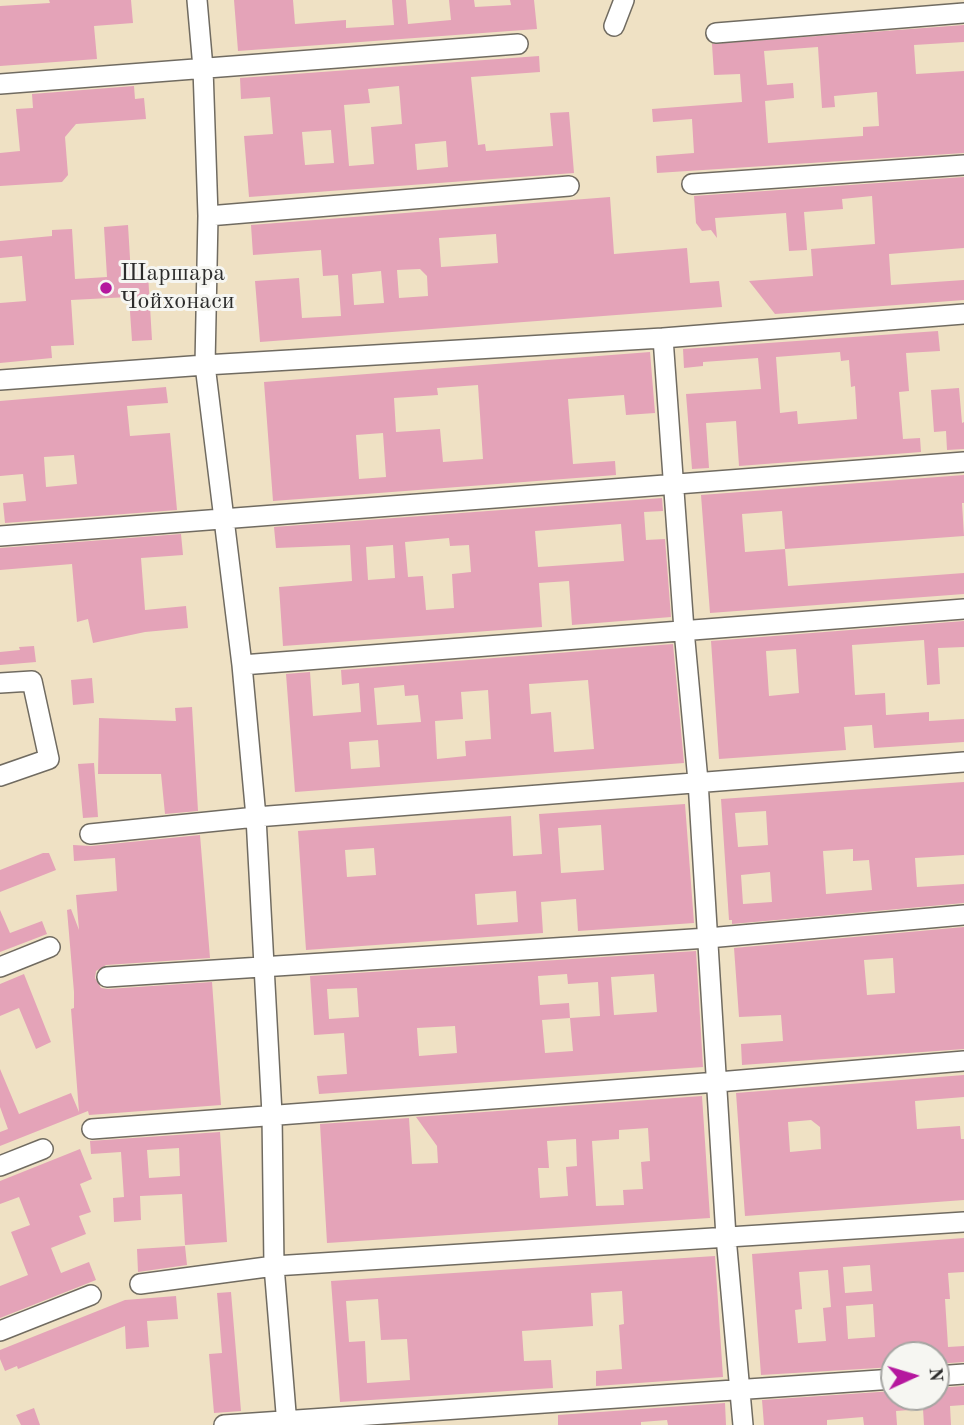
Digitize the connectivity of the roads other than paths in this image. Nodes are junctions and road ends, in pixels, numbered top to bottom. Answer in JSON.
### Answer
{"nodes":[{"id":1,"x":197,"y":0,"type":"edge"},
{"id":2,"x":624,"y":0,"type":"edge"},
{"id":3,"x":964,"y":13,"type":"edge"},
{"id":4,"x":614,"y":26,"type":"dead end"},
{"id":5,"x":716,"y":33,"type":"dead end"},
{"id":6,"x":518,"y":44,"type":"dead end"},
{"id":7,"x":203,"y":68,"type":"junction"},
{"id":8,"x":0,"y":84,"type":"edge"},
{"id":9,"x":964,"y":164,"type":"edge"},
{"id":10,"x":692,"y":184,"type":"dead end"},
{"id":11,"x":569,"y":186,"type":"dead end"},
{"id":12,"x":208,"y":216,"type":"junction"},
{"id":13,"x":964,"y":314,"type":"edge"},
{"id":14,"x":663,"y":338,"type":"junction"},
{"id":15,"x":205,"y":365,"type":"junction"},
{"id":16,"x":0,"y":380,"type":"edge"},
{"id":17,"x":964,"y":462,"type":"edge"},
{"id":18,"x":673,"y":484,"type":"junction"},
{"id":19,"x":223,"y":518,"type":"junction"},
{"id":20,"x":0,"y":536,"type":"edge"},
{"id":21,"x":964,"y":610,"type":"edge"},
{"id":22,"x":684,"y":630,"type":"junction"},
{"id":23,"x":242,"y":665,"type":"junction"},
{"id":24,"x":0,"y":683,"type":"edge"},
{"id":25,"x":964,"y":762,"type":"edge"},
{"id":26,"x":0,"y":776,"type":"edge"},
{"id":27,"x":698,"y":782,"type":"junction"},
{"id":28,"x":256,"y":817,"type":"junction"},
{"id":29,"x":90,"y":834,"type":"dead end"},
{"id":30,"x":964,"y":915,"type":"edge"},
{"id":31,"x":708,"y":939,"type":"junction"},
{"id":32,"x":50,"y":947,"type":"dead end"},
{"id":33,"x":0,"y":967,"type":"edge"},
{"id":34,"x":265,"y":968,"type":"junction"},
{"id":35,"x":107,"y":976,"type":"dead end"},
{"id":36,"x":964,"y":1060,"type":"edge"},
{"id":37,"x":718,"y":1082,"type":"junction"},
{"id":38,"x":272,"y":1114,"type":"junction"},
{"id":39,"x":92,"y":1129,"type":"dead end"},
{"id":40,"x":43,"y":1149,"type":"dead end"},
{"id":41,"x":0,"y":1166,"type":"edge"},
{"id":42,"x":964,"y":1222,"type":"edge"},
{"id":43,"x":726,"y":1237,"type":"junction"},
{"id":44,"x":274,"y":1266,"type":"junction"},
{"id":45,"x":140,"y":1284,"type":"dead end"},
{"id":46,"x":91,"y":1295,"type":"dead end"},
{"id":47,"x":0,"y":1331,"type":"edge"},
{"id":48,"x":880,"y":1380,"type":"edge"},
{"id":49,"x":740,"y":1391,"type":"junction"},
{"id":50,"x":287,"y":1422,"type":"edge"},
{"id":51,"x":224,"y":1425,"type":"edge"},
{"id":52,"x":743,"y":1425,"type":"edge"}],
"edges":[{"from":1,"to":7,"type":"street"},
{"from":2,"to":4,"type":"street"},
{"from":3,"to":5,"type":"street"},
{"from":6,"to":7,"type":"street"},
{"from":7,"to":8,"type":"street"},
{"from":7,"to":12,"type":"street"},
{"from":9,"to":10,"type":"street"},
{"from":11,"to":12,"type":"street"},
{"from":12,"to":15,"type":"street"},
{"from":13,"to":14,"type":"street"},
{"from":14,"to":15,"type":"street"},
{"from":14,"to":18,"type":"street"},
{"from":15,"to":16,"type":"street"},
{"from":15,"to":19,"type":"street"},
{"from":17,"to":18,"type":"street"},
{"from":18,"to":19,"type":"street"},
{"from":18,"to":22,"type":"street"},
{"from":19,"to":20,"type":"street"},
{"from":19,"to":23,"type":"street"},
{"from":21,"to":22,"type":"street"},
{"from":22,"to":23,"type":"street"},
{"from":22,"to":27,"type":"street"},
{"from":23,"to":28,"type":"street"},
{"from":24,"to":26,"type":"street"},
{"from":25,"to":27,"type":"street"},
{"from":27,"to":28,"type":"street"},
{"from":27,"to":31,"type":"street"},
{"from":28,"to":29,"type":"street"},
{"from":28,"to":34,"type":"street"},
{"from":30,"to":31,"type":"street"},
{"from":31,"to":34,"type":"street"},
{"from":31,"to":37,"type":"street"},
{"from":32,"to":33,"type":"street"},
{"from":34,"to":35,"type":"street"},
{"from":34,"to":38,"type":"street"},
{"from":36,"to":37,"type":"street"},
{"from":37,"to":38,"type":"street"},
{"from":37,"to":43,"type":"street"},
{"from":38,"to":39,"type":"street"},
{"from":38,"to":44,"type":"street"},
{"from":40,"to":41,"type":"street"},
{"from":42,"to":43,"type":"street"},
{"from":43,"to":44,"type":"street"},
{"from":43,"to":49,"type":"street"},
{"from":44,"to":45,"type":"street"},
{"from":44,"to":50,"type":"street"},
{"from":46,"to":47,"type":"street"},
{"from":48,"to":49,"type":"street"},
{"from":49,"to":50,"type":"street"},
{"from":49,"to":52,"type":"street"},
{"from":50,"to":51,"type":"street"}]}
